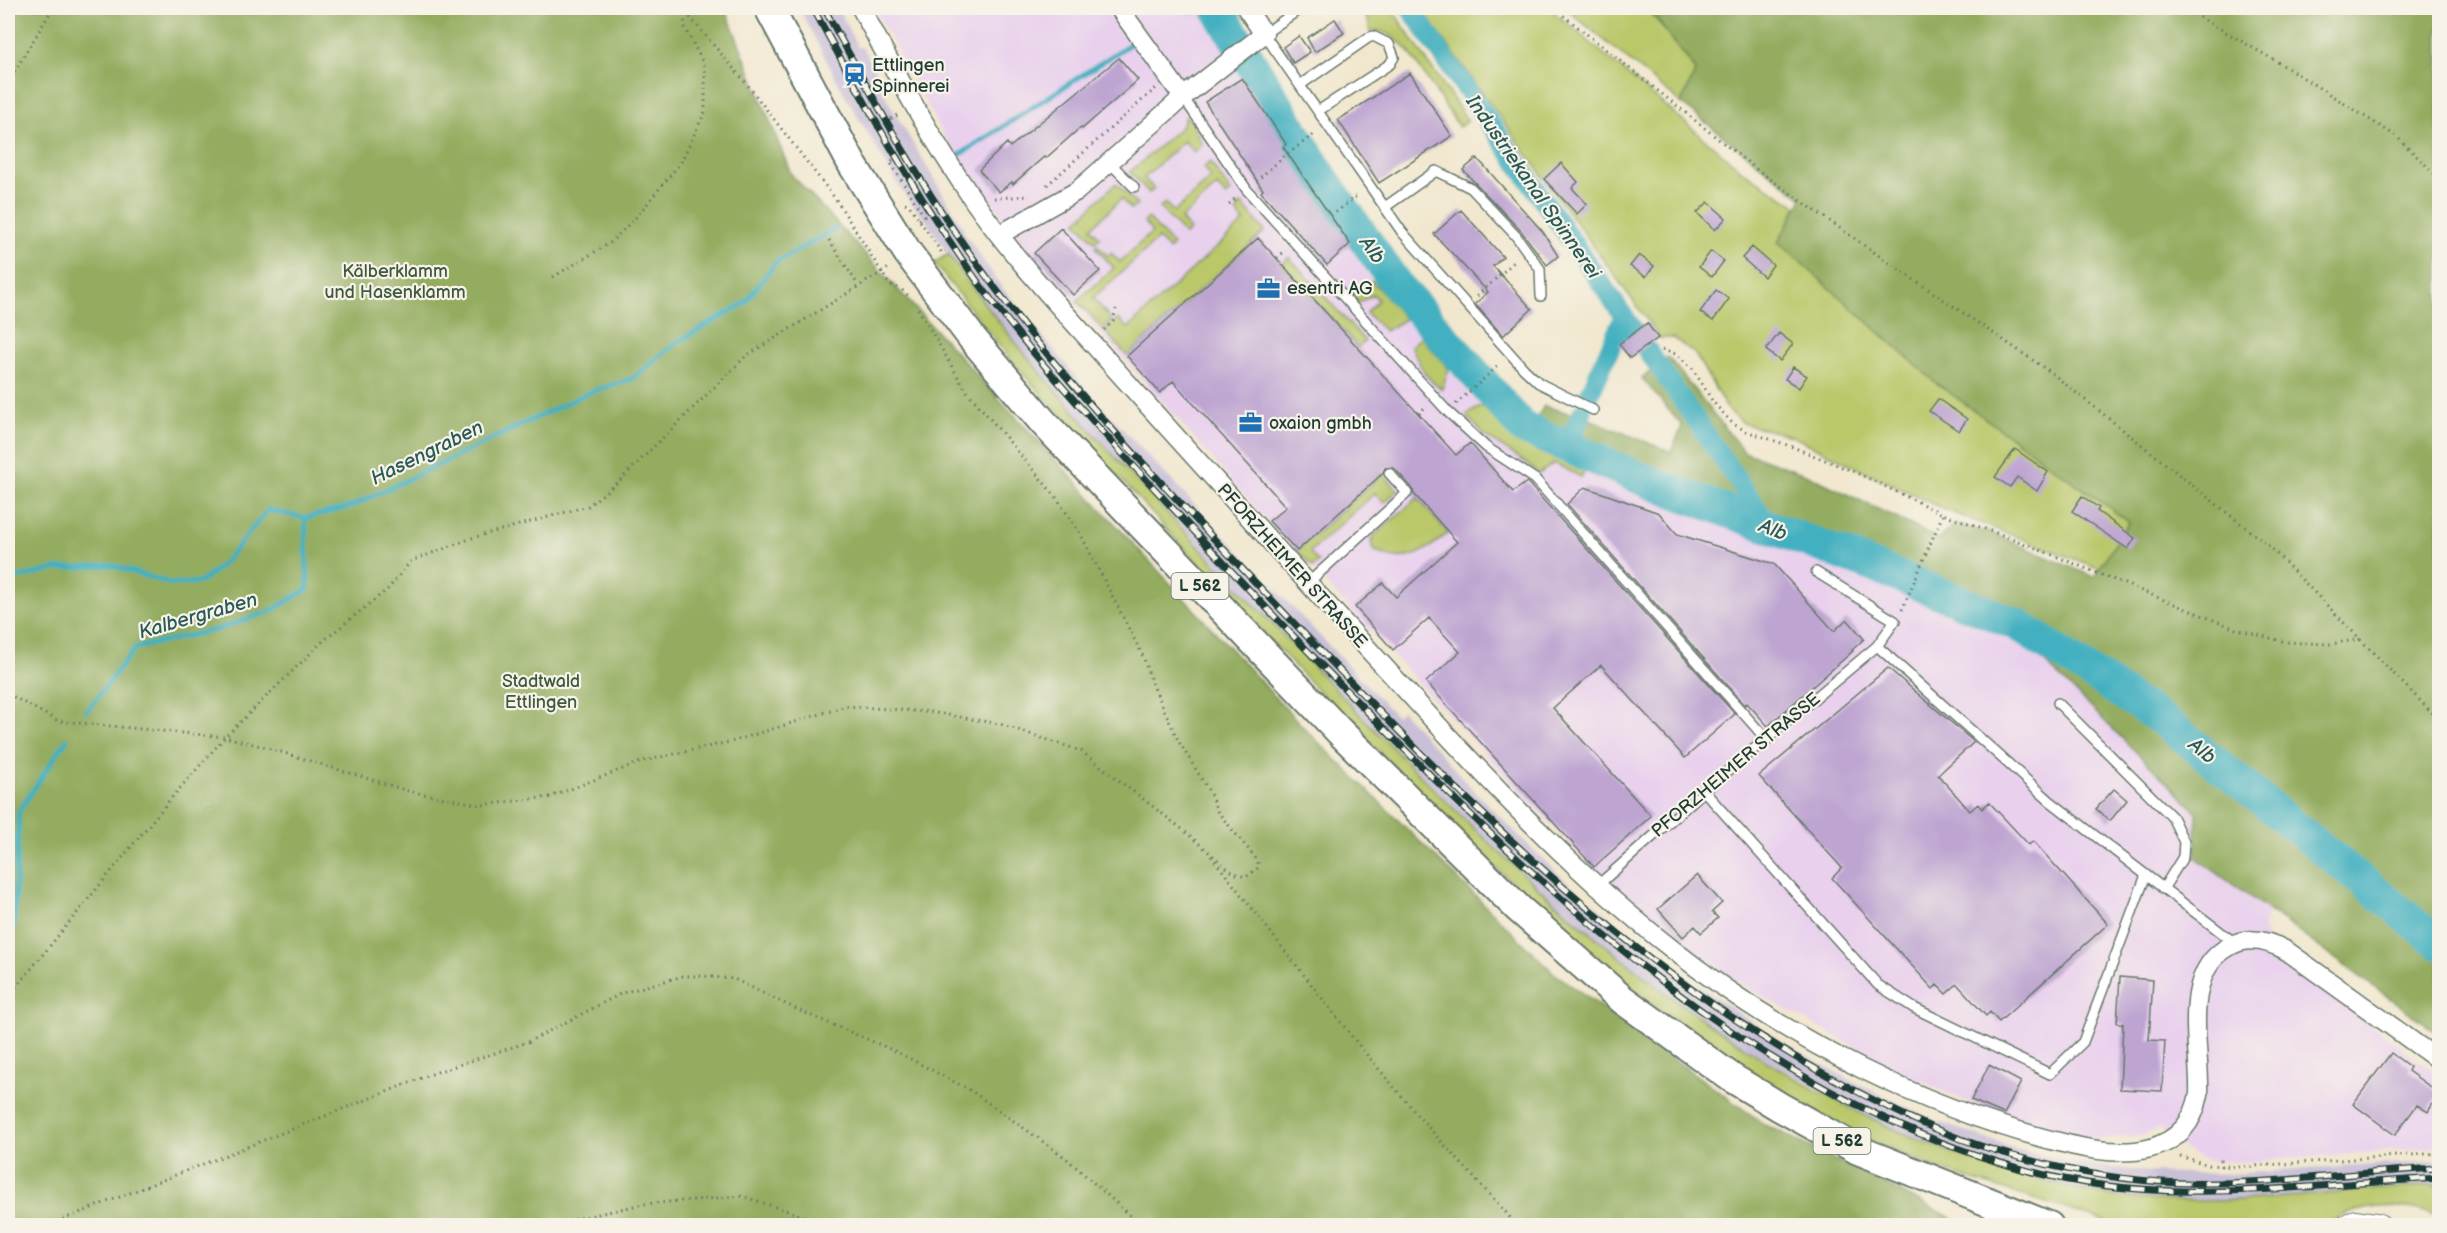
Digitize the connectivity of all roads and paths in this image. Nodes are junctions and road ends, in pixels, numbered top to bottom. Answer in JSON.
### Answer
{"nodes":[{"id":1,"x":53,"y":8,"type":"edge"},
{"id":2,"x":682,"y":8,"type":"edge"},
{"id":3,"x":769,"y":8,"type":"edge"},
{"id":4,"x":861,"y":8,"type":"edge"},
{"id":5,"x":1119,"y":8,"type":"edge"},
{"id":6,"x":1246,"y":8,"type":"edge"},
{"id":7,"x":1301,"y":8,"type":"edge"},
{"id":8,"x":1554,"y":8,"type":"edge"},
{"id":9,"x":2184,"y":8,"type":"edge"},
{"id":10,"x":1258,"y":38,"type":"junction"},
{"id":11,"x":1168,"y":77,"type":"junction"},
{"id":12,"x":8,"y":82,"type":"edge"},
{"id":13,"x":1300,"y":84,"type":"junction"},
{"id":14,"x":1183,"y":97,"type":"junction"},
{"id":15,"x":1318,"y":111,"type":"junction"},
{"id":16,"x":900,"y":114,"type":"dead end"},
{"id":17,"x":875,"y":128,"type":"dead end"},
{"id":18,"x":1310,"y":137,"type":"dead end"},
{"id":19,"x":893,"y":160,"type":"dead end"},
{"id":20,"x":1109,"y":162,"type":"junction"},
{"id":21,"x":2439,"y":178,"type":"edge"},
{"id":22,"x":1134,"y":187,"type":"dead end"},
{"id":23,"x":1044,"y":188,"type":"dead end"},
{"id":24,"x":1247,"y":190,"type":"junction"},
{"id":25,"x":1035,"y":196,"type":"dead end"},
{"id":26,"x":974,"y":201,"type":"junction"},
{"id":27,"x":1348,"y":203,"type":"dead end"},
{"id":28,"x":909,"y":205,"type":"dead end"},
{"id":29,"x":1385,"y":207,"type":"junction"},
{"id":30,"x":1331,"y":216,"type":"dead end"},
{"id":31,"x":919,"y":220,"type":"junction"},
{"id":32,"x":999,"y":235,"type":"junction"},
{"id":33,"x":829,"y":240,"type":"dead end"},
{"id":34,"x":945,"y":251,"type":"dead end"},
{"id":35,"x":1527,"y":251,"type":"junction"},
{"id":36,"x":881,"y":273,"type":"junction"},
{"id":37,"x":553,"y":277,"type":"dead end"},
{"id":38,"x":858,"y":285,"type":"junction"},
{"id":39,"x":1541,"y":296,"type":"dead end"},
{"id":40,"x":1468,"y":306,"type":"junction"},
{"id":41,"x":1116,"y":309,"type":"dead end"},
{"id":42,"x":1091,"y":342,"type":"junction"},
{"id":43,"x":1662,"y":350,"type":"dead end"},
{"id":44,"x":1491,"y":373,"type":"dead end"},
{"id":45,"x":1593,"y":410,"type":"dead end"},
{"id":46,"x":1448,"y":412,"type":"junction"},
{"id":47,"x":1389,"y":473,"type":"dead end"},
{"id":48,"x":1943,"y":514,"type":"junction"},
{"id":49,"x":1816,"y":572,"type":"dead end"},
{"id":50,"x":1308,"y":583,"type":"junction"},
{"id":51,"x":1909,"y":595,"type":"dead end"},
{"id":52,"x":2361,"y":639,"type":"junction"},
{"id":53,"x":1877,"y":646,"type":"junction"},
{"id":54,"x":8,"y":694,"type":"edge"},
{"id":55,"x":2058,"y":703,"type":"dead end"},
{"id":56,"x":2439,"y":721,"type":"edge"},
{"id":57,"x":225,"y":737,"type":"junction"},
{"id":58,"x":1767,"y":740,"type":"junction"},
{"id":59,"x":1704,"y":791,"type":"junction"},
{"id":60,"x":1205,"y":848,"type":"junction"},
{"id":61,"x":2146,"y":875,"type":"junction"},
{"id":62,"x":1597,"y":886,"type":"junction"},
{"id":63,"x":2163,"y":889,"type":"junction"},
{"id":64,"x":2235,"y":943,"type":"junction"},
{"id":65,"x":8,"y":997,"type":"edge"},
{"id":66,"x":2439,"y":1060,"type":"edge"},
{"id":67,"x":2439,"y":1154,"type":"edge"},
{"id":68,"x":2172,"y":1158,"type":"dead end"},
{"id":69,"x":2221,"y":1158,"type":"dead end"},
{"id":70,"x":2221,"y":1167,"type":"junction"},
{"id":71,"x":2049,"y":1225,"type":"edge"},
{"id":72,"x":46,"y":1226,"type":"edge"},
{"id":73,"x":545,"y":1226,"type":"edge"},
{"id":74,"x":834,"y":1226,"type":"edge"},
{"id":75,"x":1142,"y":1226,"type":"edge"},
{"id":76,"x":1515,"y":1226,"type":"edge"},
{"id":77,"x":2350,"y":1226,"type":"edge"},
{"id":78,"x":2377,"y":1226,"type":"edge"}],
"edges":[{"from":1,"to":12,"type":"path"},
{"from":2,"to":36,"type":"path"},
{"from":2,"to":37,"type":"path"},
{"from":3,"to":71,"type":"main road","number":"L 562"},
{"from":4,"to":26,"type":"street","name":"PFORZHEIMER STRASSE"},
{"from":5,"to":11,"type":"street"},
{"from":6,"to":10,"type":"street"},
{"from":7,"to":10,"type":"lane"},
{"from":8,"to":52,"type":"path"},
{"from":9,"to":21,"type":"path"},
{"from":10,"to":13,"type":"lane"},
{"from":10,"to":14,"type":"street"},
{"from":11,"to":14,"type":"street"},
{"from":11,"to":23,"type":"path"},
{"from":13,"to":15,"type":"lane"},
{"from":13,"to":15,"type":"lane"},
{"from":14,"to":20,"type":"street"},
{"from":14,"to":24,"type":"lane"},
{"from":15,"to":29,"type":"lane"},
{"from":16,"to":17,"type":"path"},
{"from":18,"to":24,"type":"path"},
{"from":19,"to":31,"type":"path"},
{"from":20,"to":22,"type":"lane"},
{"from":20,"to":32,"type":"street"},
{"from":24,"to":46,"type":"lane"},
{"from":25,"to":26,"type":"path"},
{"from":26,"to":32,"type":"street","name":"PFORZHEIMER STRASSE"},
{"from":27,"to":30,"type":"path"},
{"from":28,"to":31,"type":"path"},
{"from":29,"to":35,"type":"lane"},
{"from":29,"to":40,"type":"lane"},
{"from":31,"to":34,"type":"path"},
{"from":32,"to":42,"type":"street","name":"PFORZHEIMER STRASSE"},
{"from":33,"to":38,"type":"path"},
{"from":35,"to":39,"type":"lane"},
{"from":35,"to":40,"type":"path"},
{"from":36,"to":38,"type":"path"},
{"from":36,"to":60,"type":"path"},
{"from":38,"to":57,"type":"path"},
{"from":40,"to":45,"type":"lane"},
{"from":41,"to":42,"type":"path"},
{"from":42,"to":50,"type":"street","name":"PFORZHEIMER STRASSE"},
{"from":43,"to":48,"type":"path"},
{"from":44,"to":46,"type":"path"},
{"from":46,"to":58,"type":"lane"},
{"from":47,"to":50,"type":"lane"},
{"from":48,"to":51,"type":"path"},
{"from":48,"to":52,"type":"path"},
{"from":49,"to":53,"type":"lane","name":"PFORZHEIMER STRASSE"},
{"from":50,"to":62,"type":"street","name":"PFORZHEIMER STRASSE"},
{"from":52,"to":56,"type":"path"},
{"from":53,"to":58,"type":"lane","name":"PFORZHEIMER STRASSE"},
{"from":53,"to":61,"type":"lane"},
{"from":54,"to":57,"type":"path"},
{"from":55,"to":63,"type":"lane"},
{"from":57,"to":60,"type":"path"},
{"from":57,"to":65,"type":"path"},
{"from":58,"to":59,"type":"lane","name":"PFORZHEIMER STRASSE"},
{"from":59,"to":61,"type":"lane"},
{"from":59,"to":62,"type":"lane","name":"PFORZHEIMER STRASSE"},
{"from":60,"to":76,"type":"path"},
{"from":61,"to":63,"type":"lane"},
{"from":62,"to":64,"type":"street","name":"PFORZHEIMER STRASSE"},
{"from":63,"to":64,"type":"lane"},
{"from":64,"to":66,"type":"street"},
{"from":67,"to":70,"type":"path"},
{"from":68,"to":70,"type":"path"},
{"from":69,"to":70,"type":"path"},
{"from":72,"to":75,"type":"path"},
{"from":73,"to":74,"type":"path"},
{"from":77,"to":78,"type":"main road"}]}
